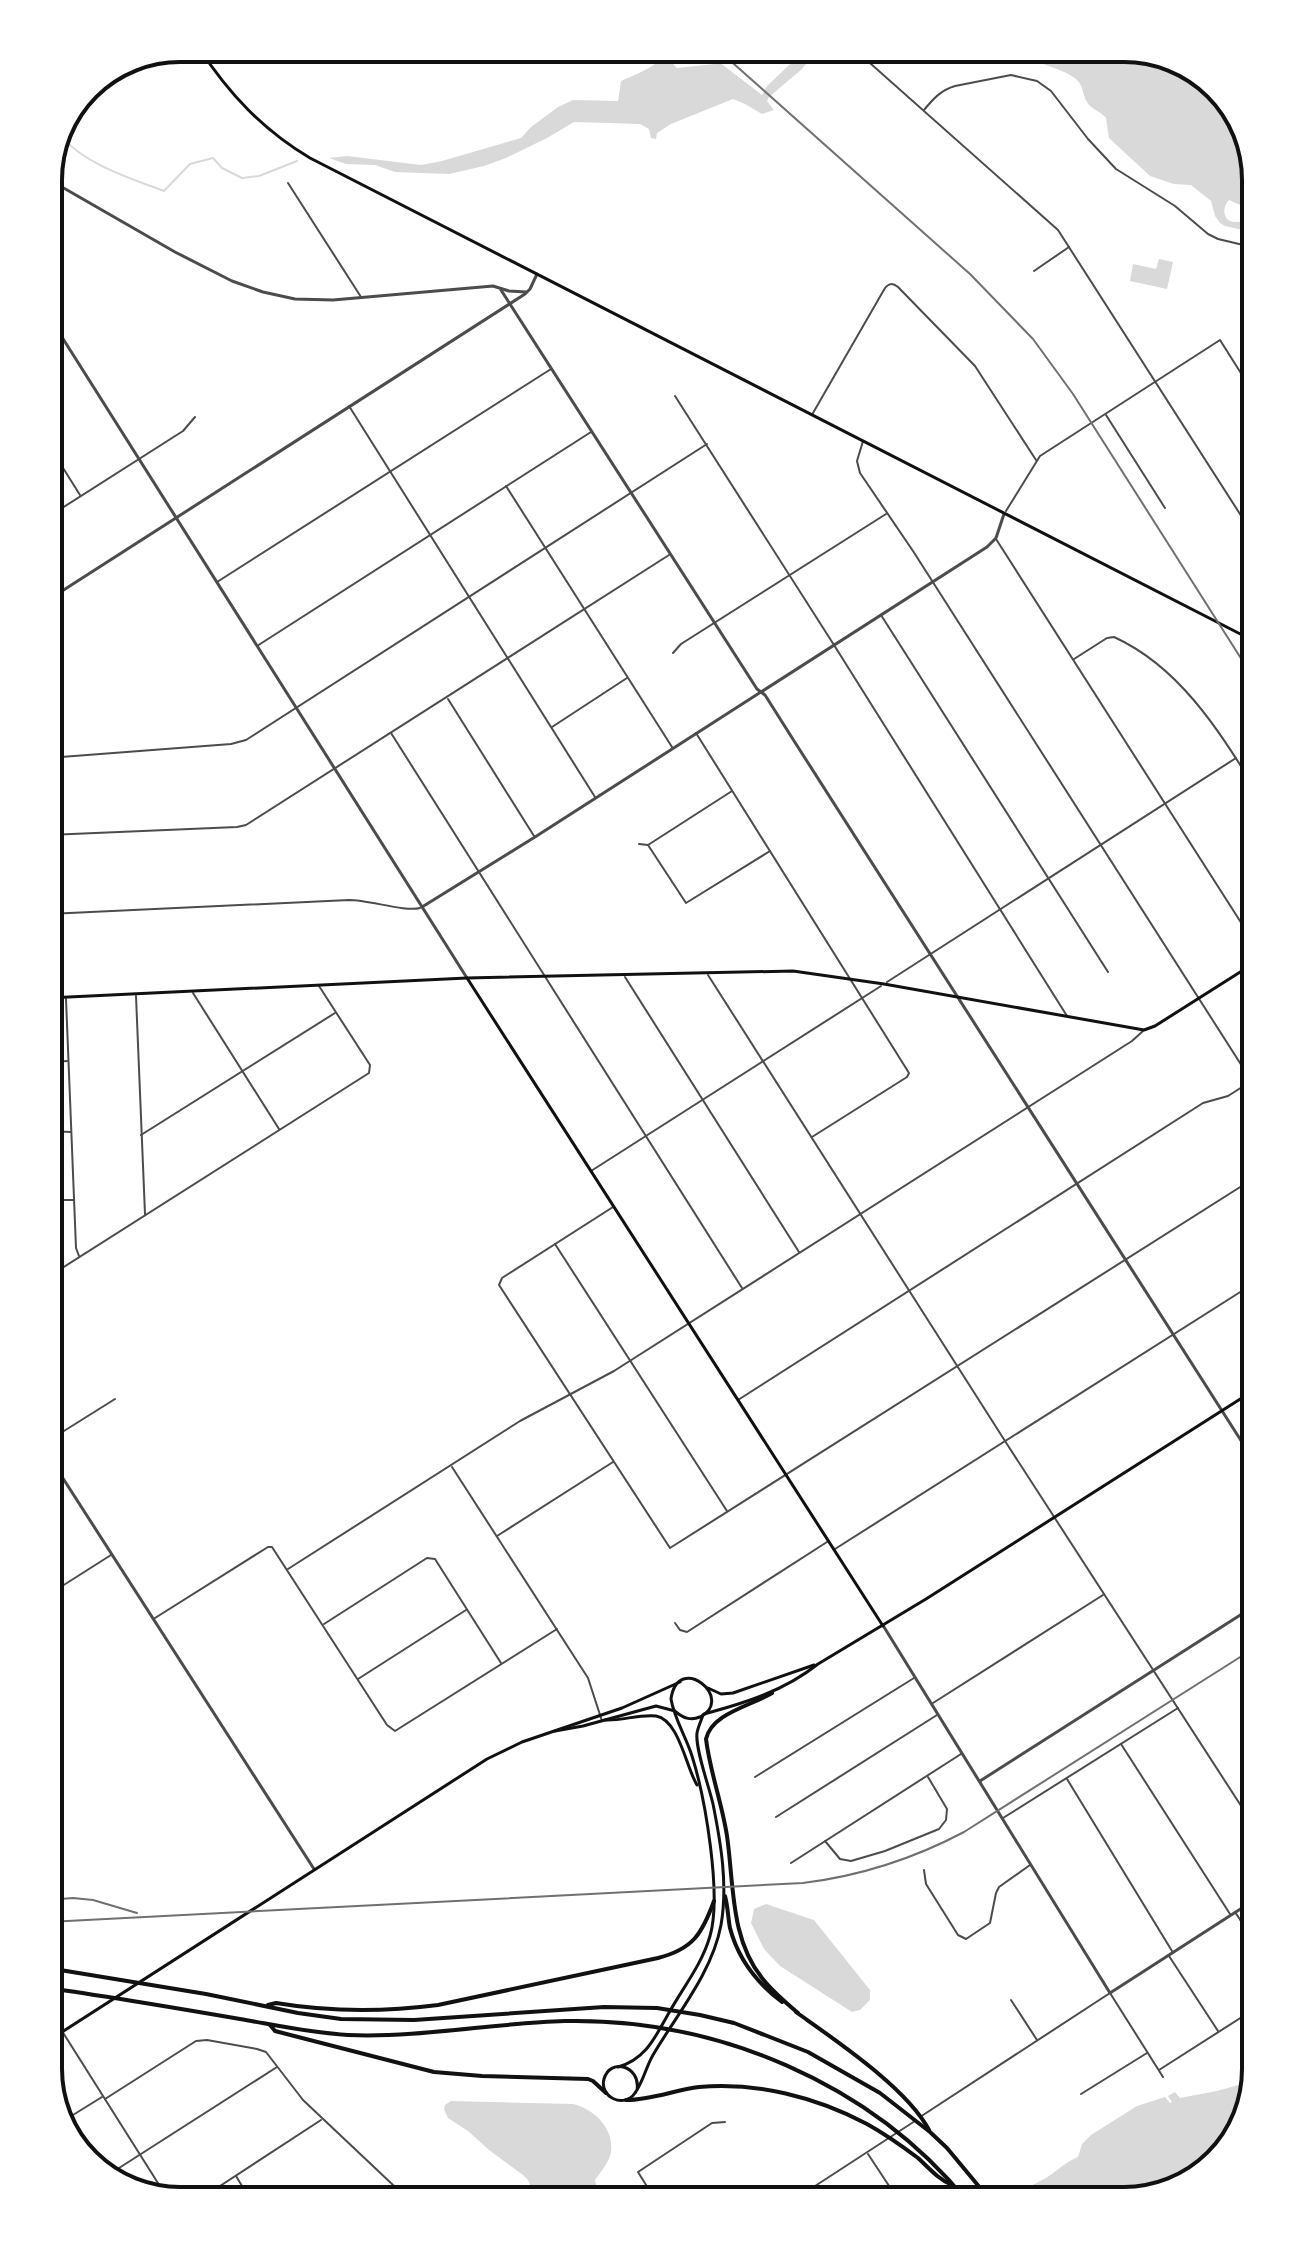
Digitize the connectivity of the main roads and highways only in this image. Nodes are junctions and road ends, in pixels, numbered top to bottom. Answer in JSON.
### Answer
{"nodes":[{"id":1,"x":208,"y":62,"type":"edge"},
{"id":2,"x":1242,"y":635,"type":"edge"},
{"id":3,"x":1242,"y":971,"type":"edge"},
{"id":4,"x":467,"y":978,"type":"junction"},
{"id":5,"x":62,"y":997,"type":"edge"},
{"id":6,"x":1242,"y":1398,"type":"edge"},
{"id":7,"x":883,"y":1626,"type":"junction"},
{"id":8,"x":818,"y":1664,"type":"junction"},
{"id":9,"x":680,"y":1682,"type":"junction"},
{"id":10,"x":708,"y":1688,"type":"junction"},
{"id":11,"x":772,"y":1693,"type":"junction"},
{"id":12,"x":675,"y":1712,"type":"junction"},
{"id":13,"x":704,"y":1714,"type":"junction"},
{"id":14,"x":604,"y":1720,"type":"junction"},
{"id":15,"x":582,"y":1724,"type":"junction"},
{"id":16,"x":699,"y":1788,"type":"junction"},
{"id":17,"x":725,"y":1896,"type":"junction"},
{"id":18,"x":714,"y":1901,"type":"junction"},
{"id":19,"x":62,"y":1970,"type":"edge"},
{"id":20,"x":62,"y":1990,"type":"edge"},
{"id":21,"x":266,"y":2005,"type":"junction"},
{"id":22,"x":798,"y":2013,"type":"junction"},
{"id":23,"x":268,"y":2024,"type":"junction"},
{"id":24,"x":62,"y":2031,"type":"edge"},
{"id":25,"x":618,"y":2067,"type":"junction"},
{"id":26,"x":637,"y":2090,"type":"junction"},
{"id":27,"x":606,"y":2093,"type":"junction"},
{"id":28,"x":626,"y":2100,"type":"junction"},
{"id":29,"x":930,"y":2132,"type":"junction"},
{"id":30,"x":956,"y":2187,"type":"joint"},
{"id":31,"x":981,"y":2187,"type":"edge"}],
"edges":[{"from":1,"to":2,"type":"main road"},
{"from":3,"to":4,"type":"main road"},
{"from":4,"to":5,"type":"main road"},
{"from":4,"to":7,"type":"main road"},
{"from":6,"to":7,"type":"main road"},
{"from":7,"to":8,"type":"main road"},
{"from":8,"to":10,"type":"main road"},
{"from":8,"to":11,"type":"main road"},
{"from":9,"to":10,"type":"main road"},
{"from":9,"to":12,"type":"main road"},
{"from":9,"to":15,"type":"main road"},
{"from":10,"to":13,"type":"main road"},
{"from":11,"to":13,"type":"main road"},
{"from":11,"to":22,"type":"highway"},
{"from":12,"to":13,"type":"main road"},
{"from":12,"to":14,"type":"main road"},
{"from":12,"to":16,"type":"main road"},
{"from":13,"to":17,"type":"main road"},
{"from":14,"to":15,"type":"main road"},
{"from":14,"to":16,"type":"main road"},
{"from":15,"to":24,"type":"main road"},
{"from":16,"to":18,"type":"main road"},
{"from":17,"to":22,"type":"highway"},
{"from":17,"to":26,"type":"main road"},
{"from":18,"to":21,"type":"highway"},
{"from":18,"to":25,"type":"main road"},
{"from":19,"to":21,"type":"highway"},
{"from":20,"to":23,"type":"highway"},
{"from":21,"to":29,"type":"highway"},
{"from":22,"to":29,"type":"highway"},
{"from":23,"to":27,"type":"highway"},
{"from":23,"to":30,"type":"highway"},
{"from":25,"to":26,"type":"main road"},
{"from":25,"to":27,"type":"main road"},
{"from":26,"to":28,"type":"main road"},
{"from":27,"to":28,"type":"main road"},
{"from":28,"to":30,"type":"highway"},
{"from":29,"to":31,"type":"highway"}]}
